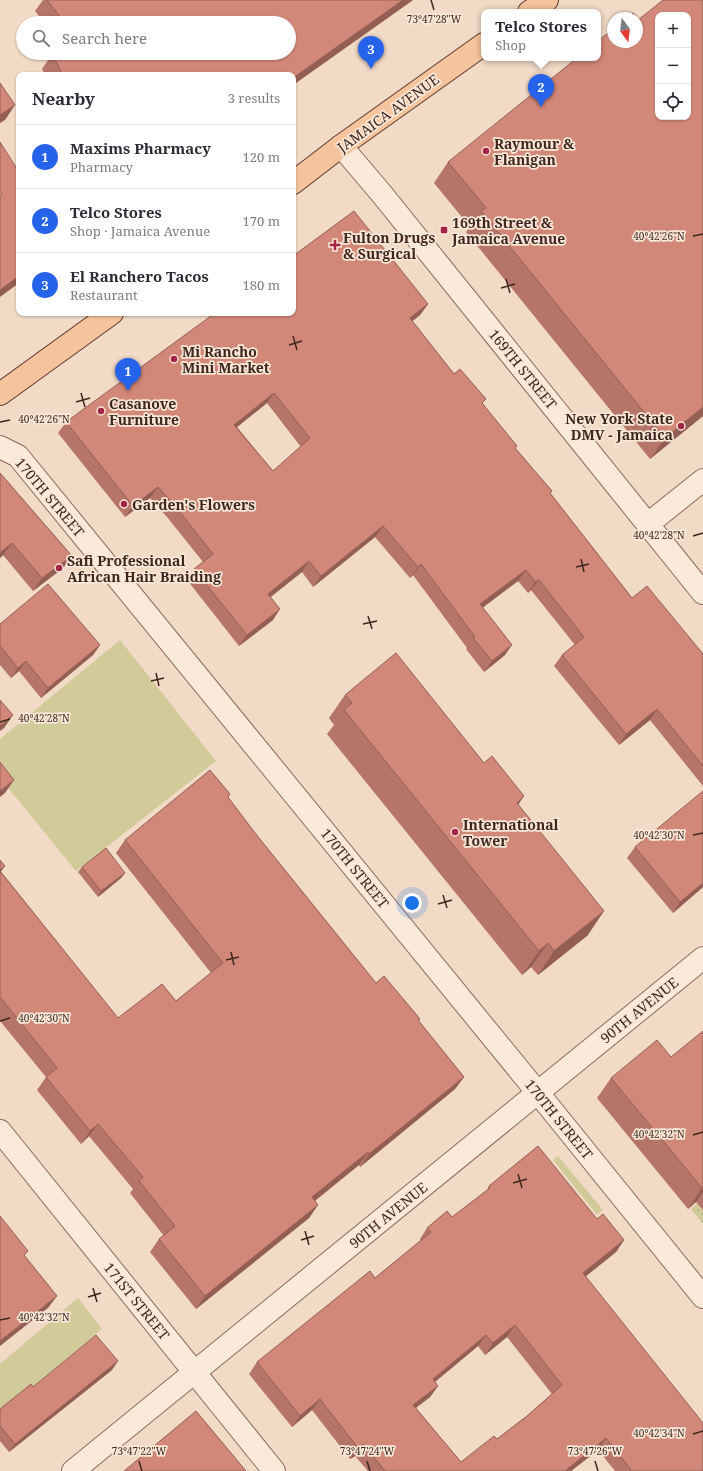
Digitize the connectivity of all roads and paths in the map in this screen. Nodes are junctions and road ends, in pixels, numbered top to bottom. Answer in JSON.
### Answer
{"nodes":[{"id":1,"x":546,"y":0,"type":"edge"},
{"id":2,"x":534,"y":9,"type":"edge"},
{"id":3,"x":481,"y":46,"type":"edge"},
{"id":4,"x":341,"y":146,"type":"junction"},
{"id":5,"x":296,"y":181,"type":"edge"},
{"id":6,"x":108,"y":316,"type":"edge"},
{"id":7,"x":0,"y":394,"type":"edge"},
{"id":8,"x":0,"y":447,"type":"edge"},
{"id":9,"x":703,"y":480,"type":"edge"},
{"id":10,"x":648,"y":524,"type":"junction"},
{"id":11,"x":703,"y":592,"type":"edge"},
{"id":12,"x":703,"y":958,"type":"edge"},
{"id":13,"x":538,"y":1093,"type":"junction"},
{"id":14,"x":0,"y":1131,"type":"edge"},
{"id":15,"x":703,"y":1297,"type":"edge"},
{"id":16,"x":194,"y":1372,"type":"junction"},
{"id":17,"x":73,"y":1471,"type":"edge"},
{"id":18,"x":274,"y":1471,"type":"edge"}],
"edges":[{"from":1,"to":2,"type":"main road"},
{"from":3,"to":4,"type":"main road","name":"JAMAICA AVENUE"},
{"from":4,"to":5,"type":"main road","name":"JAMAICA AVENUE"},
{"from":4,"to":10,"type":"street","name":"169TH STREET"},
{"from":6,"to":7,"type":"main road"},
{"from":8,"to":13,"type":"street","name":"170TH STREET"},
{"from":9,"to":10,"type":"street"},
{"from":10,"to":11,"type":"street","name":"169TH STREET"},
{"from":12,"to":13,"type":"street","name":"90TH AVENUE"},
{"from":13,"to":15,"type":"street","name":"170TH STREET"},
{"from":13,"to":16,"type":"street","name":"90TH AVENUE"},
{"from":14,"to":16,"type":"street","name":"171ST STREET"},
{"from":16,"to":17,"type":"street","name":"90TH AVENUE"},
{"from":16,"to":18,"type":"street","name":"171ST STREET"}]}
